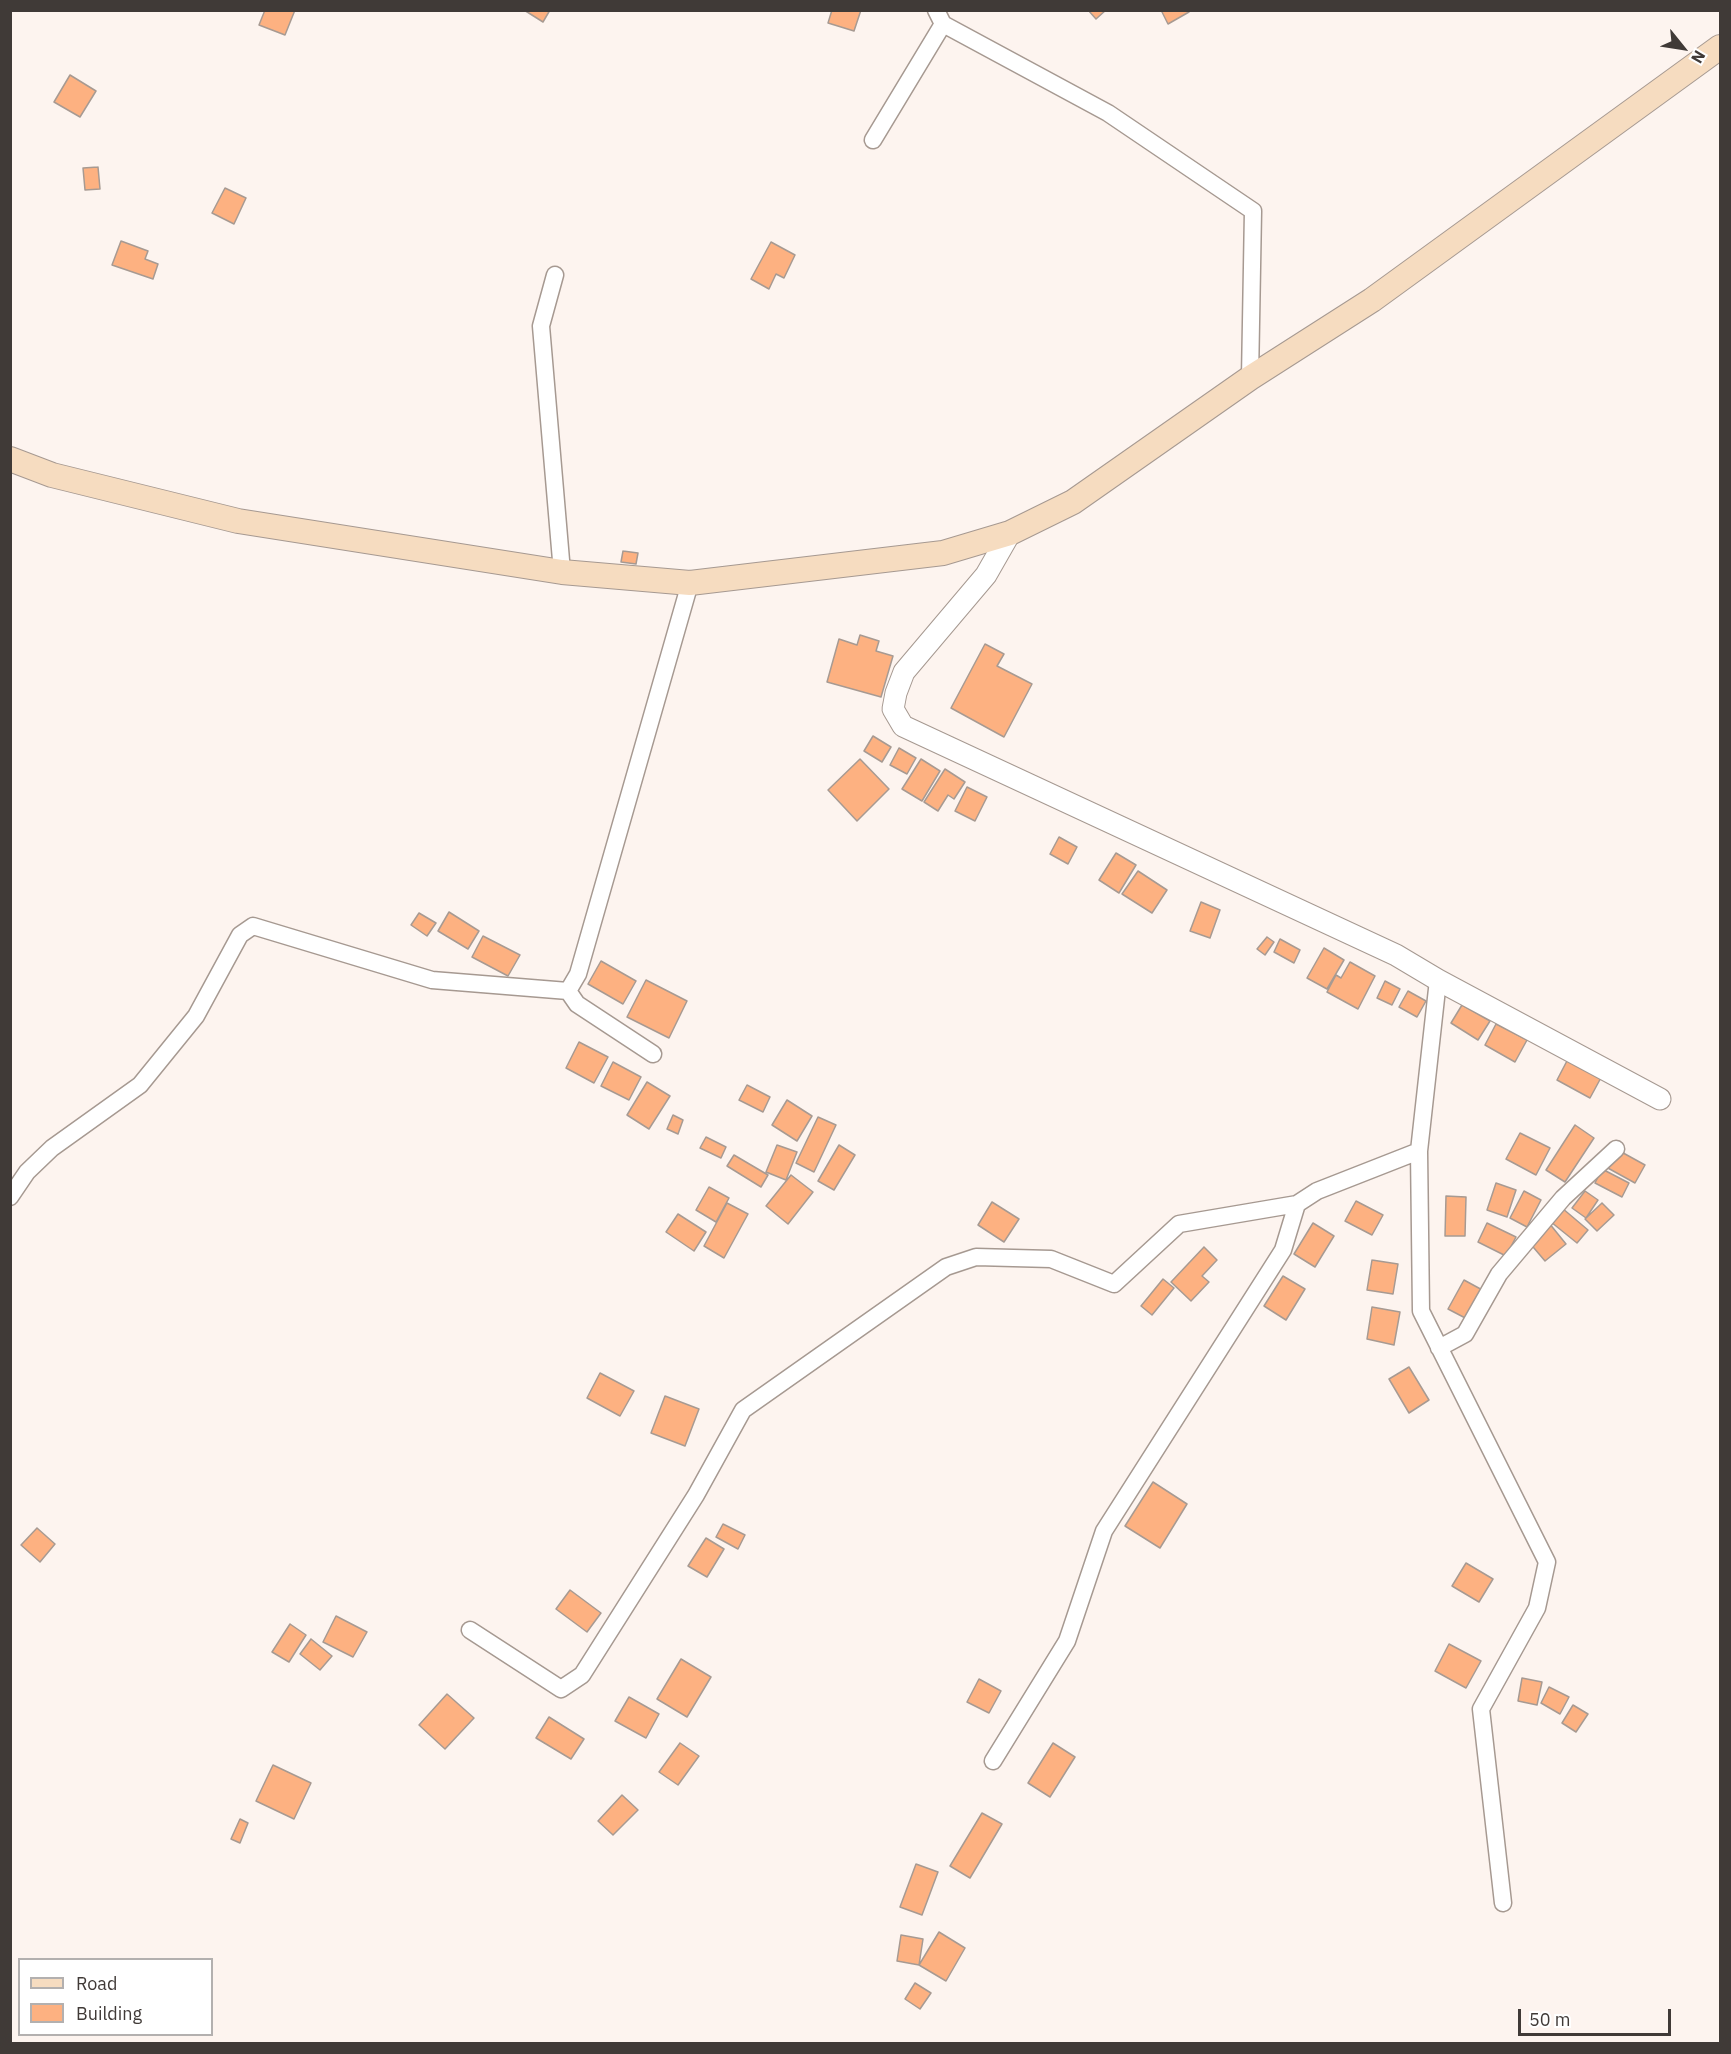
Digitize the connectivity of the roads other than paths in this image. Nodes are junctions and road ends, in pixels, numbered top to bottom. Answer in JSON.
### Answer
{"nodes":[{"id":1,"x":939,"y":17,"type":"edge"},
{"id":2,"x":1720,"y":47,"type":"edge"},
{"id":3,"x":873,"y":140,"type":"dead end"},
{"id":4,"x":555,"y":275,"type":"dead end"},
{"id":5,"x":1250,"y":378,"type":"junction"},
{"id":6,"x":10,"y":459,"type":"edge"},
{"id":7,"x":1010,"y":533,"type":"junction"},
{"id":8,"x":562,"y":572,"type":"junction"},
{"id":9,"x":690,"y":583,"type":"junction"},
{"id":10,"x":1438,"y":981,"type":"junction"},
{"id":11,"x":568,"y":991,"type":"junction"},
{"id":12,"x":653,"y":1054,"type":"dead end"},
{"id":13,"x":1660,"y":1099,"type":"dead end"},
{"id":14,"x":1616,"y":1149,"type":"dead end"},
{"id":15,"x":1419,"y":1151,"type":"junction"},
{"id":16,"x":10,"y":1197,"type":"edge"},
{"id":17,"x":1297,"y":1204,"type":"junction"},
{"id":18,"x":1438,"y":1348,"type":"junction"},
{"id":19,"x":470,"y":1630,"type":"dead end"},
{"id":20,"x":993,"y":1761,"type":"dead end"},
{"id":21,"x":1503,"y":1903,"type":"dead end"}],
"edges":[{"from":1,"to":3,"type":"street"},
{"from":1,"to":5,"type":"street"},
{"from":2,"to":5,"type":"main road"},
{"from":4,"to":8,"type":"street"},
{"from":5,"to":7,"type":"main road"},
{"from":6,"to":8,"type":"main road"},
{"from":7,"to":9,"type":"main road"},
{"from":7,"to":10,"type":"street"},
{"from":8,"to":9,"type":"main road"},
{"from":9,"to":11,"type":"street"},
{"from":10,"to":13,"type":"street"},
{"from":10,"to":15,"type":"street"},
{"from":11,"to":12,"type":"street"},
{"from":11,"to":16,"type":"street"},
{"from":14,"to":18,"type":"street"},
{"from":15,"to":17,"type":"street"},
{"from":15,"to":18,"type":"street"},
{"from":17,"to":19,"type":"street"},
{"from":17,"to":20,"type":"street"},
{"from":18,"to":21,"type":"street"}]}
